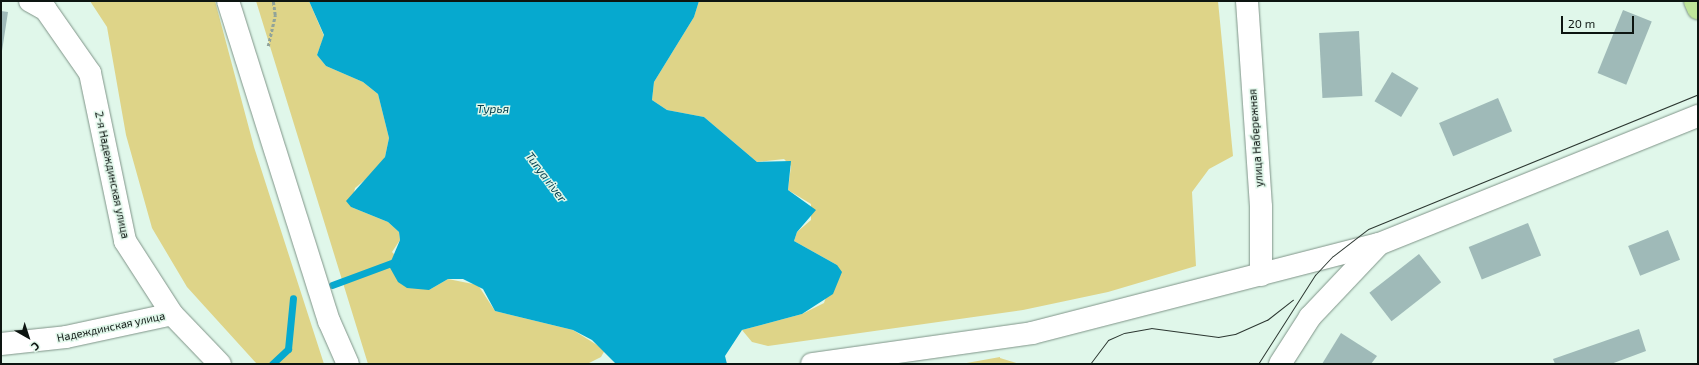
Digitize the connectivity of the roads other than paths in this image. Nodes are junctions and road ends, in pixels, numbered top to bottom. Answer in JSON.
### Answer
{"nodes":[{"id":1,"x":30,"y":1,"type":"edge"},
{"id":2,"x":228,"y":1,"type":"edge"},
{"id":3,"x":1247,"y":1,"type":"edge"},
{"id":4,"x":1695,"y":1,"type":"edge"},
{"id":5,"x":1698,"y":8,"type":"edge"},
{"id":6,"x":1698,"y":116,"type":"edge"},
{"id":7,"x":1378,"y":244,"type":"junction"},
{"id":8,"x":1261,"y":275,"type":"junction"},
{"id":9,"x":172,"y":314,"type":"junction"},
{"id":10,"x":1,"y":344,"type":"edge"},
{"id":11,"x":220,"y":364,"type":"edge"},
{"id":12,"x":348,"y":364,"type":"edge"},
{"id":13,"x":812,"y":364,"type":"edge"},
{"id":14,"x":1280,"y":364,"type":"edge"}],
"edges":[{"from":1,"to":9,"type":"street","name":"2-я Надеждинская улица"},
{"from":2,"to":12,"type":"street"},
{"from":3,"to":8,"type":"street","name":"улица Набережная"},
{"from":4,"to":5,"type":"main road"},
{"from":6,"to":7,"type":"street"},
{"from":7,"to":8,"type":"street"},
{"from":7,"to":14,"type":"street"},
{"from":8,"to":13,"type":"street"},
{"from":9,"to":10,"type":"street","name":"Надеждинская улица"},
{"from":9,"to":11,"type":"street","name":"2-я Надеждинская улица"}]}
